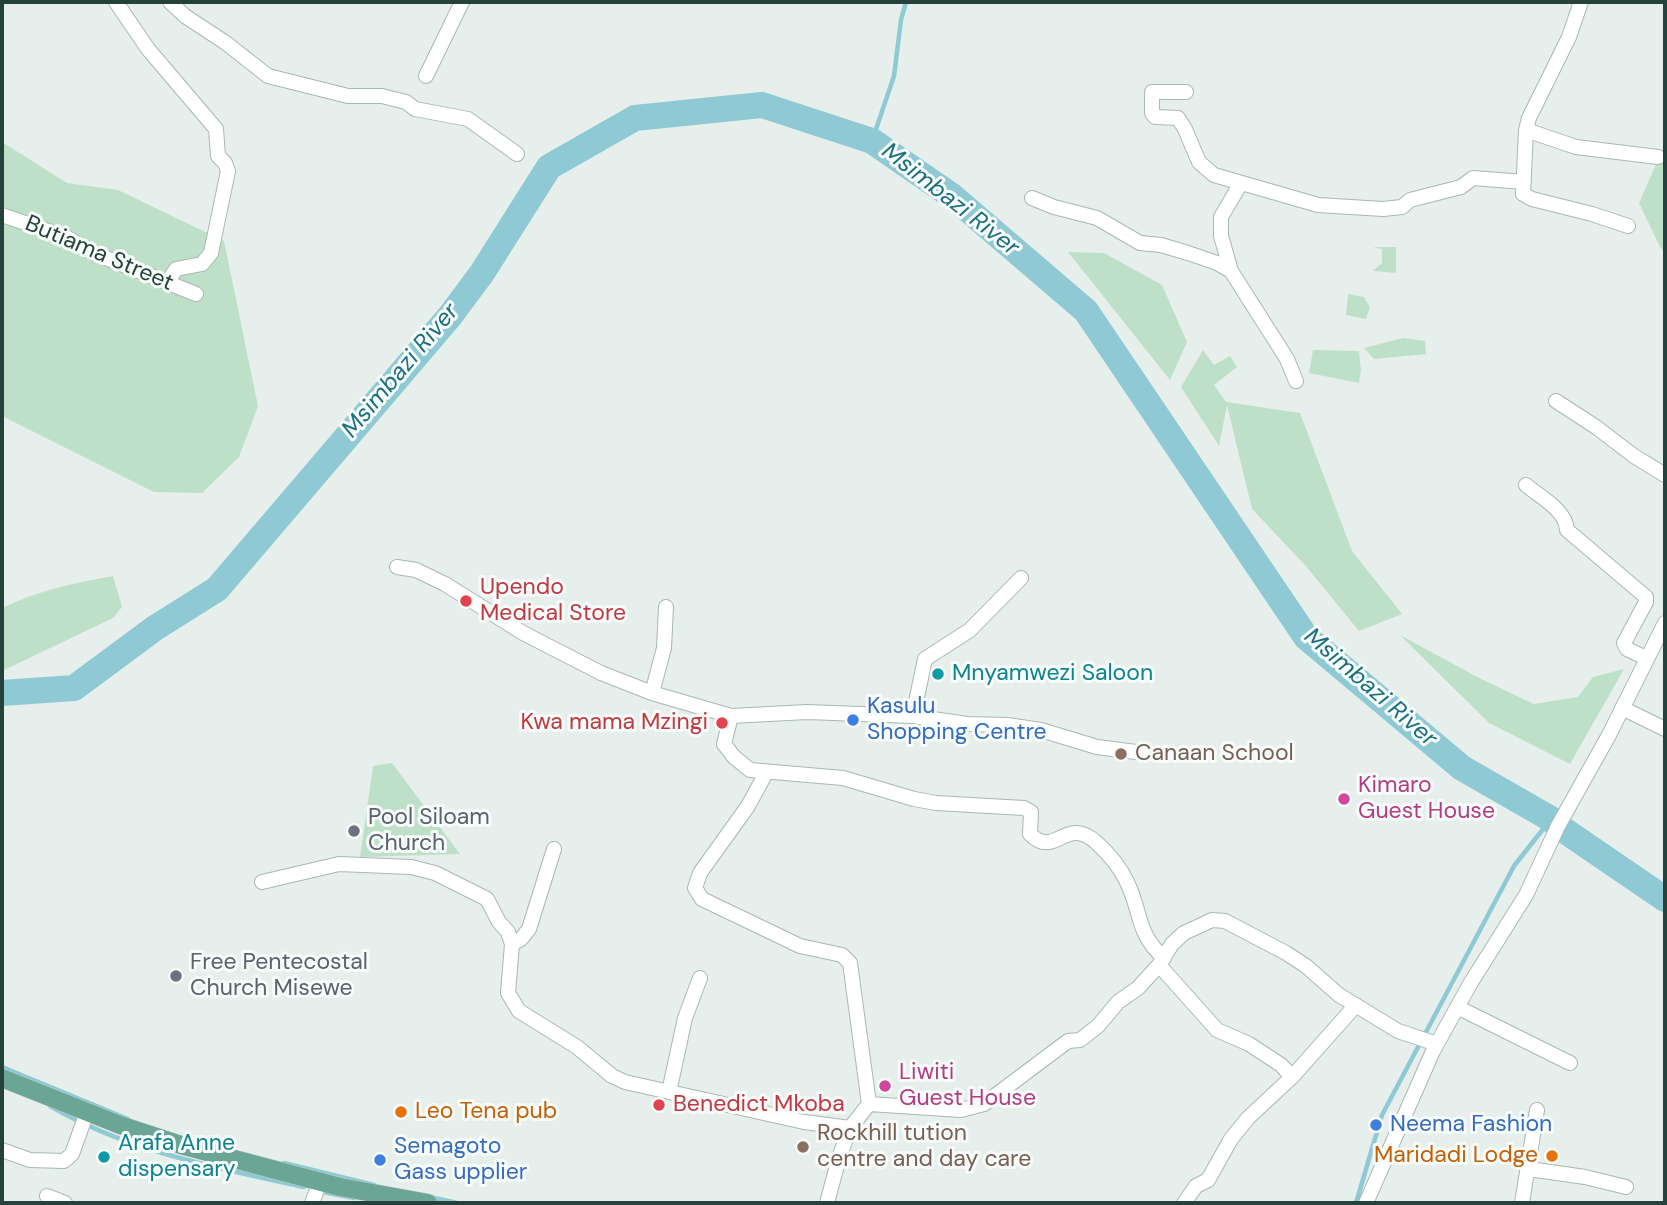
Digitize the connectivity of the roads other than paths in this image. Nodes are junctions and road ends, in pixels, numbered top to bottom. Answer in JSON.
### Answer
{"nodes":[{"id":1,"x":117,"y":2,"type":"edge"},
{"id":2,"x":170,"y":2,"type":"edge"},
{"id":3,"x":462,"y":2,"type":"edge"},
{"id":4,"x":1581,"y":2,"type":"edge"},
{"id":5,"x":426,"y":76,"type":"dead end"},
{"id":6,"x":1186,"y":92,"type":"dead end"},
{"id":7,"x":1526,"y":130,"type":"junction"},
{"id":8,"x":517,"y":154,"type":"dead end"},
{"id":9,"x":1658,"y":157,"type":"dead end"},
{"id":10,"x":1524,"y":182,"type":"junction"},
{"id":11,"x":1241,"y":183,"type":"junction"},
{"id":12,"x":1032,"y":198,"type":"dead end"},
{"id":13,"x":2,"y":215,"type":"edge"},
{"id":14,"x":1628,"y":226,"type":"dead end"},
{"id":15,"x":1231,"y":271,"type":"junction"},
{"id":16,"x":167,"y":283,"type":"junction"},
{"id":17,"x":196,"y":295,"type":"dead end"},
{"id":18,"x":1296,"y":381,"type":"dead end"},
{"id":19,"x":1556,"y":401,"type":"dead end"},
{"id":20,"x":1665,"y":475,"type":"edge"},
{"id":21,"x":1526,"y":485,"type":"dead end"},
{"id":22,"x":397,"y":567,"type":"dead end"},
{"id":23,"x":1021,"y":578,"type":"dead end"},
{"id":24,"x":666,"y":607,"type":"dead end"},
{"id":25,"x":1665,"y":623,"type":"edge"},
{"id":26,"x":1646,"y":658,"type":"junction"},
{"id":27,"x":652,"y":692,"type":"junction"},
{"id":28,"x":1622,"y":708,"type":"junction"},
{"id":29,"x":731,"y":716,"type":"junction"},
{"id":30,"x":913,"y":716,"type":"junction"},
{"id":31,"x":1665,"y":729,"type":"edge"},
{"id":32,"x":1144,"y":753,"type":"dead end"},
{"id":33,"x":766,"y":773,"type":"junction"},
{"id":34,"x":554,"y":849,"type":"dead end"},
{"id":35,"x":262,"y":882,"type":"dead end"},
{"id":36,"x":512,"y":944,"type":"junction"},
{"id":37,"x":1162,"y":962,"type":"junction"},
{"id":38,"x":700,"y":978,"type":"dead end"},
{"id":39,"x":1356,"y":1004,"type":"junction"},
{"id":40,"x":1457,"y":1007,"type":"junction"},
{"id":41,"x":1437,"y":1044,"type":"junction"},
{"id":42,"x":1570,"y":1063,"type":"dead end"},
{"id":43,"x":1292,"y":1077,"type":"junction"},
{"id":44,"x":2,"y":1078,"type":"edge"},
{"id":45,"x":669,"y":1092,"type":"junction"},
{"id":46,"x":869,"y":1104,"type":"junction"},
{"id":47,"x":1537,"y":1110,"type":"dead end"},
{"id":48,"x":87,"y":1112,"type":"junction"},
{"id":49,"x":850,"y":1128,"type":"junction"},
{"id":50,"x":2,"y":1150,"type":"edge"},
{"id":51,"x":1529,"y":1169,"type":"junction"},
{"id":52,"x":320,"y":1182,"type":"junction"},
{"id":53,"x":1626,"y":1187,"type":"dead end"},
{"id":54,"x":47,"y":1196,"type":"dead end"},
{"id":55,"x":65,"y":1203,"type":"edge"},
{"id":56,"x":312,"y":1203,"type":"edge"},
{"id":57,"x":428,"y":1203,"type":"edge"},
{"id":58,"x":827,"y":1203,"type":"edge"},
{"id":59,"x":1184,"y":1203,"type":"edge"},
{"id":60,"x":1366,"y":1203,"type":"edge"},
{"id":61,"x":1522,"y":1203,"type":"edge"}],
"edges":[{"from":1,"to":16,"type":"street"},
{"from":2,"to":8,"type":"street"},
{"from":3,"to":5,"type":"street"},
{"from":4,"to":7,"type":"street"},
{"from":6,"to":11,"type":"street"},
{"from":7,"to":9,"type":"street"},
{"from":7,"to":10,"type":"street"},
{"from":10,"to":11,"type":"street"},
{"from":10,"to":14,"type":"street"},
{"from":11,"to":15,"type":"street"},
{"from":12,"to":15,"type":"street"},
{"from":13,"to":16,"type":"street","name":"Butiama Street"},
{"from":15,"to":18,"type":"street"},
{"from":16,"to":17,"type":"street","name":"Butiama Street"},
{"from":19,"to":20,"type":"street"},
{"from":21,"to":26,"type":"street"},
{"from":22,"to":27,"type":"street"},
{"from":23,"to":30,"type":"street"},
{"from":24,"to":27,"type":"street"},
{"from":25,"to":26,"type":"street"},
{"from":26,"to":28,"type":"street"},
{"from":27,"to":29,"type":"street"},
{"from":28,"to":31,"type":"street"},
{"from":28,"to":40,"type":"street"},
{"from":29,"to":30,"type":"street"},
{"from":29,"to":33,"type":"street"},
{"from":30,"to":32,"type":"street"},
{"from":33,"to":37,"type":"street"},
{"from":33,"to":46,"type":"street"},
{"from":34,"to":36,"type":"street"},
{"from":35,"to":36,"type":"street"},
{"from":36,"to":45,"type":"street"},
{"from":37,"to":39,"type":"street"},
{"from":37,"to":43,"type":"street"},
{"from":37,"to":46,"type":"street"},
{"from":38,"to":45,"type":"street"},
{"from":39,"to":41,"type":"street"},
{"from":39,"to":43,"type":"street"},
{"from":40,"to":41,"type":"street"},
{"from":40,"to":42,"type":"street"},
{"from":41,"to":60,"type":"street"},
{"from":43,"to":59,"type":"street"},
{"from":44,"to":48,"type":"main road"},
{"from":45,"to":49,"type":"street"},
{"from":46,"to":49,"type":"street"},
{"from":47,"to":51,"type":"street"},
{"from":48,"to":50,"type":"street"},
{"from":48,"to":52,"type":"main road"},
{"from":49,"to":58,"type":"street"},
{"from":51,"to":53,"type":"street"},
{"from":51,"to":61,"type":"street"},
{"from":52,"to":56,"type":"street"},
{"from":52,"to":57,"type":"main road"},
{"from":54,"to":55,"type":"street"}]}
